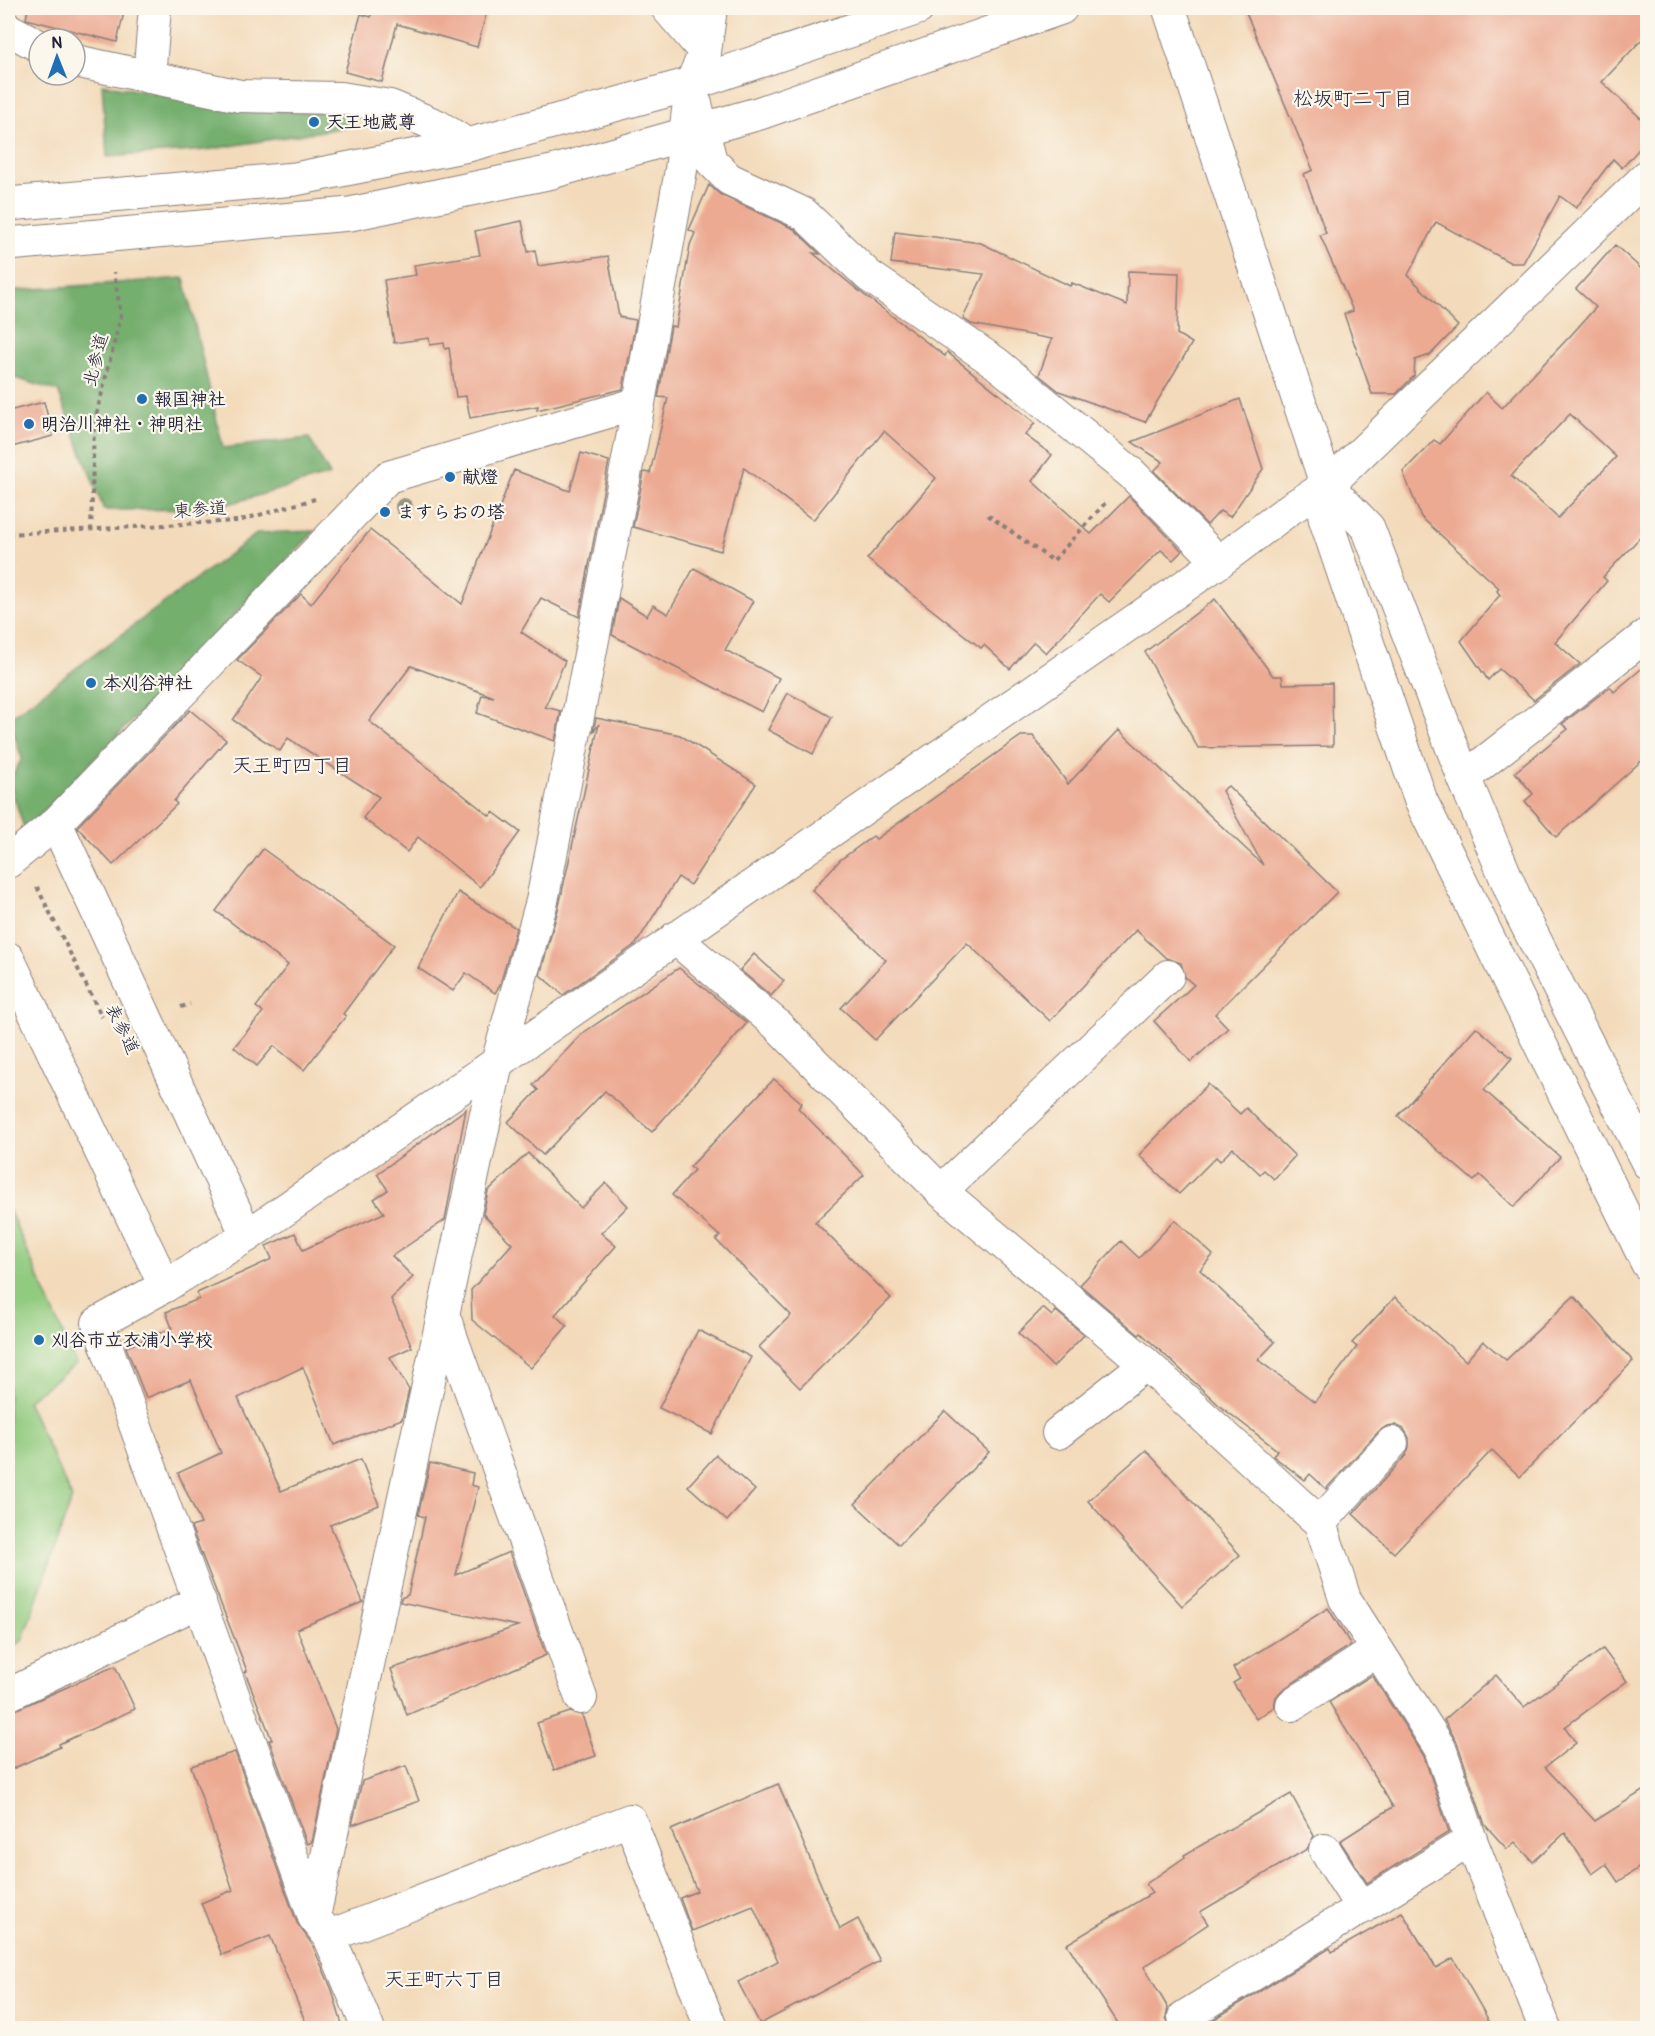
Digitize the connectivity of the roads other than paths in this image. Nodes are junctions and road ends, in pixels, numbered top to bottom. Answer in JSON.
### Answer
{"nodes":[{"id":1,"x":155,"y":8,"type":"edge"},
{"id":2,"x":667,"y":8,"type":"edge"},
{"id":3,"x":711,"y":8,"type":"edge"},
{"id":4,"x":918,"y":8,"type":"edge"},
{"id":5,"x":1060,"y":8,"type":"edge"},
{"id":6,"x":1169,"y":8,"type":"edge"},
{"id":7,"x":8,"y":30,"type":"edge"},
{"id":8,"x":27,"y":40,"type":"edge"},
{"id":9,"x":705,"y":52,"type":"junction"},
{"id":10,"x":87,"y":64,"type":"edge"},
{"id":11,"x":149,"y":77,"type":"junction"},
{"id":12,"x":691,"y":84,"type":"junction"},
{"id":13,"x":694,"y":131,"type":"junction"},
{"id":14,"x":468,"y":145,"type":"junction"},
{"id":15,"x":1647,"y":175,"type":"edge"},
{"id":16,"x":8,"y":204,"type":"edge"},
{"id":17,"x":8,"y":244,"type":"edge"},
{"id":18,"x":639,"y":403,"type":"junction"},
{"id":19,"x":1327,"y":486,"type":"junction"},
{"id":20,"x":1219,"y":562,"type":"junction"},
{"id":21,"x":1647,"y":634,"type":"edge"},
{"id":22,"x":1464,"y":778,"type":"junction"},
{"id":23,"x":56,"y":823,"type":"junction"},
{"id":24,"x":13,"y":857,"type":"edge"},
{"id":25,"x":675,"y":938,"type":"junction"},
{"id":26,"x":8,"y":958,"type":"edge"},
{"id":27,"x":1168,"y":976,"type":"dead end"},
{"id":28,"x":497,"y":1063,"type":"junction"},
{"id":29,"x":1647,"y":1163,"type":"edge"},
{"id":30,"x":941,"y":1191,"type":"junction"},
{"id":31,"x":246,"y":1236,"type":"junction"},
{"id":32,"x":1647,"y":1264,"type":"edge"},
{"id":33,"x":165,"y":1286,"type":"junction"},
{"id":34,"x":443,"y":1314,"type":"junction"},
{"id":35,"x":1146,"y":1364,"type":"junction"},
{"id":36,"x":1058,"y":1433,"type":"dead end"},
{"id":37,"x":1392,"y":1443,"type":"dead end"},
{"id":38,"x":1320,"y":1523,"type":"junction"},
{"id":39,"x":200,"y":1601,"type":"junction"},
{"id":40,"x":1377,"y":1650,"type":"junction"},
{"id":41,"x":8,"y":1695,"type":"edge"},
{"id":42,"x":581,"y":1698,"type":"dead end"},
{"id":43,"x":1292,"y":1705,"type":"dead end"},
{"id":44,"x":1471,"y":1840,"type":"junction"},
{"id":45,"x":1325,"y":1850,"type":"dead end"},
{"id":46,"x":1362,"y":1908,"type":"junction"},
{"id":47,"x":322,"y":1926,"type":"junction"},
{"id":48,"x":1184,"y":2017,"type":"dead end"},
{"id":49,"x":368,"y":2028,"type":"edge"},
{"id":50,"x":711,"y":2028,"type":"edge"},
{"id":51,"x":1545,"y":2028,"type":"edge"}],
"edges":[{"from":1,"to":11,"type":"street"},
{"from":2,"to":9,"type":"street"},
{"from":3,"to":9,"type":"street"},
{"from":4,"to":12,"type":"street"},
{"from":5,"to":13,"type":"street"},
{"from":6,"to":19,"type":"street"},
{"from":7,"to":8,"type":"street"},
{"from":9,"to":12,"type":"street"},
{"from":10,"to":11,"type":"street"},
{"from":11,"to":14,"type":"street"},
{"from":12,"to":13,"type":"street"},
{"from":12,"to":14,"type":"street"},
{"from":13,"to":17,"type":"street"},
{"from":13,"to":18,"type":"street"},
{"from":13,"to":20,"type":"street"},
{"from":14,"to":16,"type":"street"},
{"from":15,"to":19,"type":"street"},
{"from":18,"to":23,"type":"street"},
{"from":18,"to":28,"type":"street"},
{"from":19,"to":20,"type":"street"},
{"from":19,"to":22,"type":"street"},
{"from":19,"to":32,"type":"street"},
{"from":20,"to":25,"type":"street"},
{"from":21,"to":22,"type":"street"},
{"from":22,"to":29,"type":"street"},
{"from":23,"to":24,"type":"street"},
{"from":23,"to":31,"type":"street"},
{"from":25,"to":28,"type":"street"},
{"from":25,"to":30,"type":"street"},
{"from":26,"to":33,"type":"street"},
{"from":27,"to":30,"type":"street"},
{"from":28,"to":31,"type":"street"},
{"from":28,"to":34,"type":"street"},
{"from":30,"to":35,"type":"street"},
{"from":31,"to":33,"type":"street"},
{"from":33,"to":39,"type":"street"},
{"from":34,"to":42,"type":"street"},
{"from":34,"to":47,"type":"street"},
{"from":35,"to":36,"type":"street"},
{"from":35,"to":38,"type":"street"},
{"from":37,"to":38,"type":"street"},
{"from":38,"to":40,"type":"street"},
{"from":39,"to":41,"type":"street"},
{"from":39,"to":47,"type":"street"},
{"from":40,"to":43,"type":"street"},
{"from":40,"to":44,"type":"street"},
{"from":44,"to":46,"type":"street"},
{"from":44,"to":51,"type":"street"},
{"from":45,"to":46,"type":"street"},
{"from":46,"to":48,"type":"street"},
{"from":47,"to":49,"type":"street"},
{"from":47,"to":50,"type":"street"}]}
